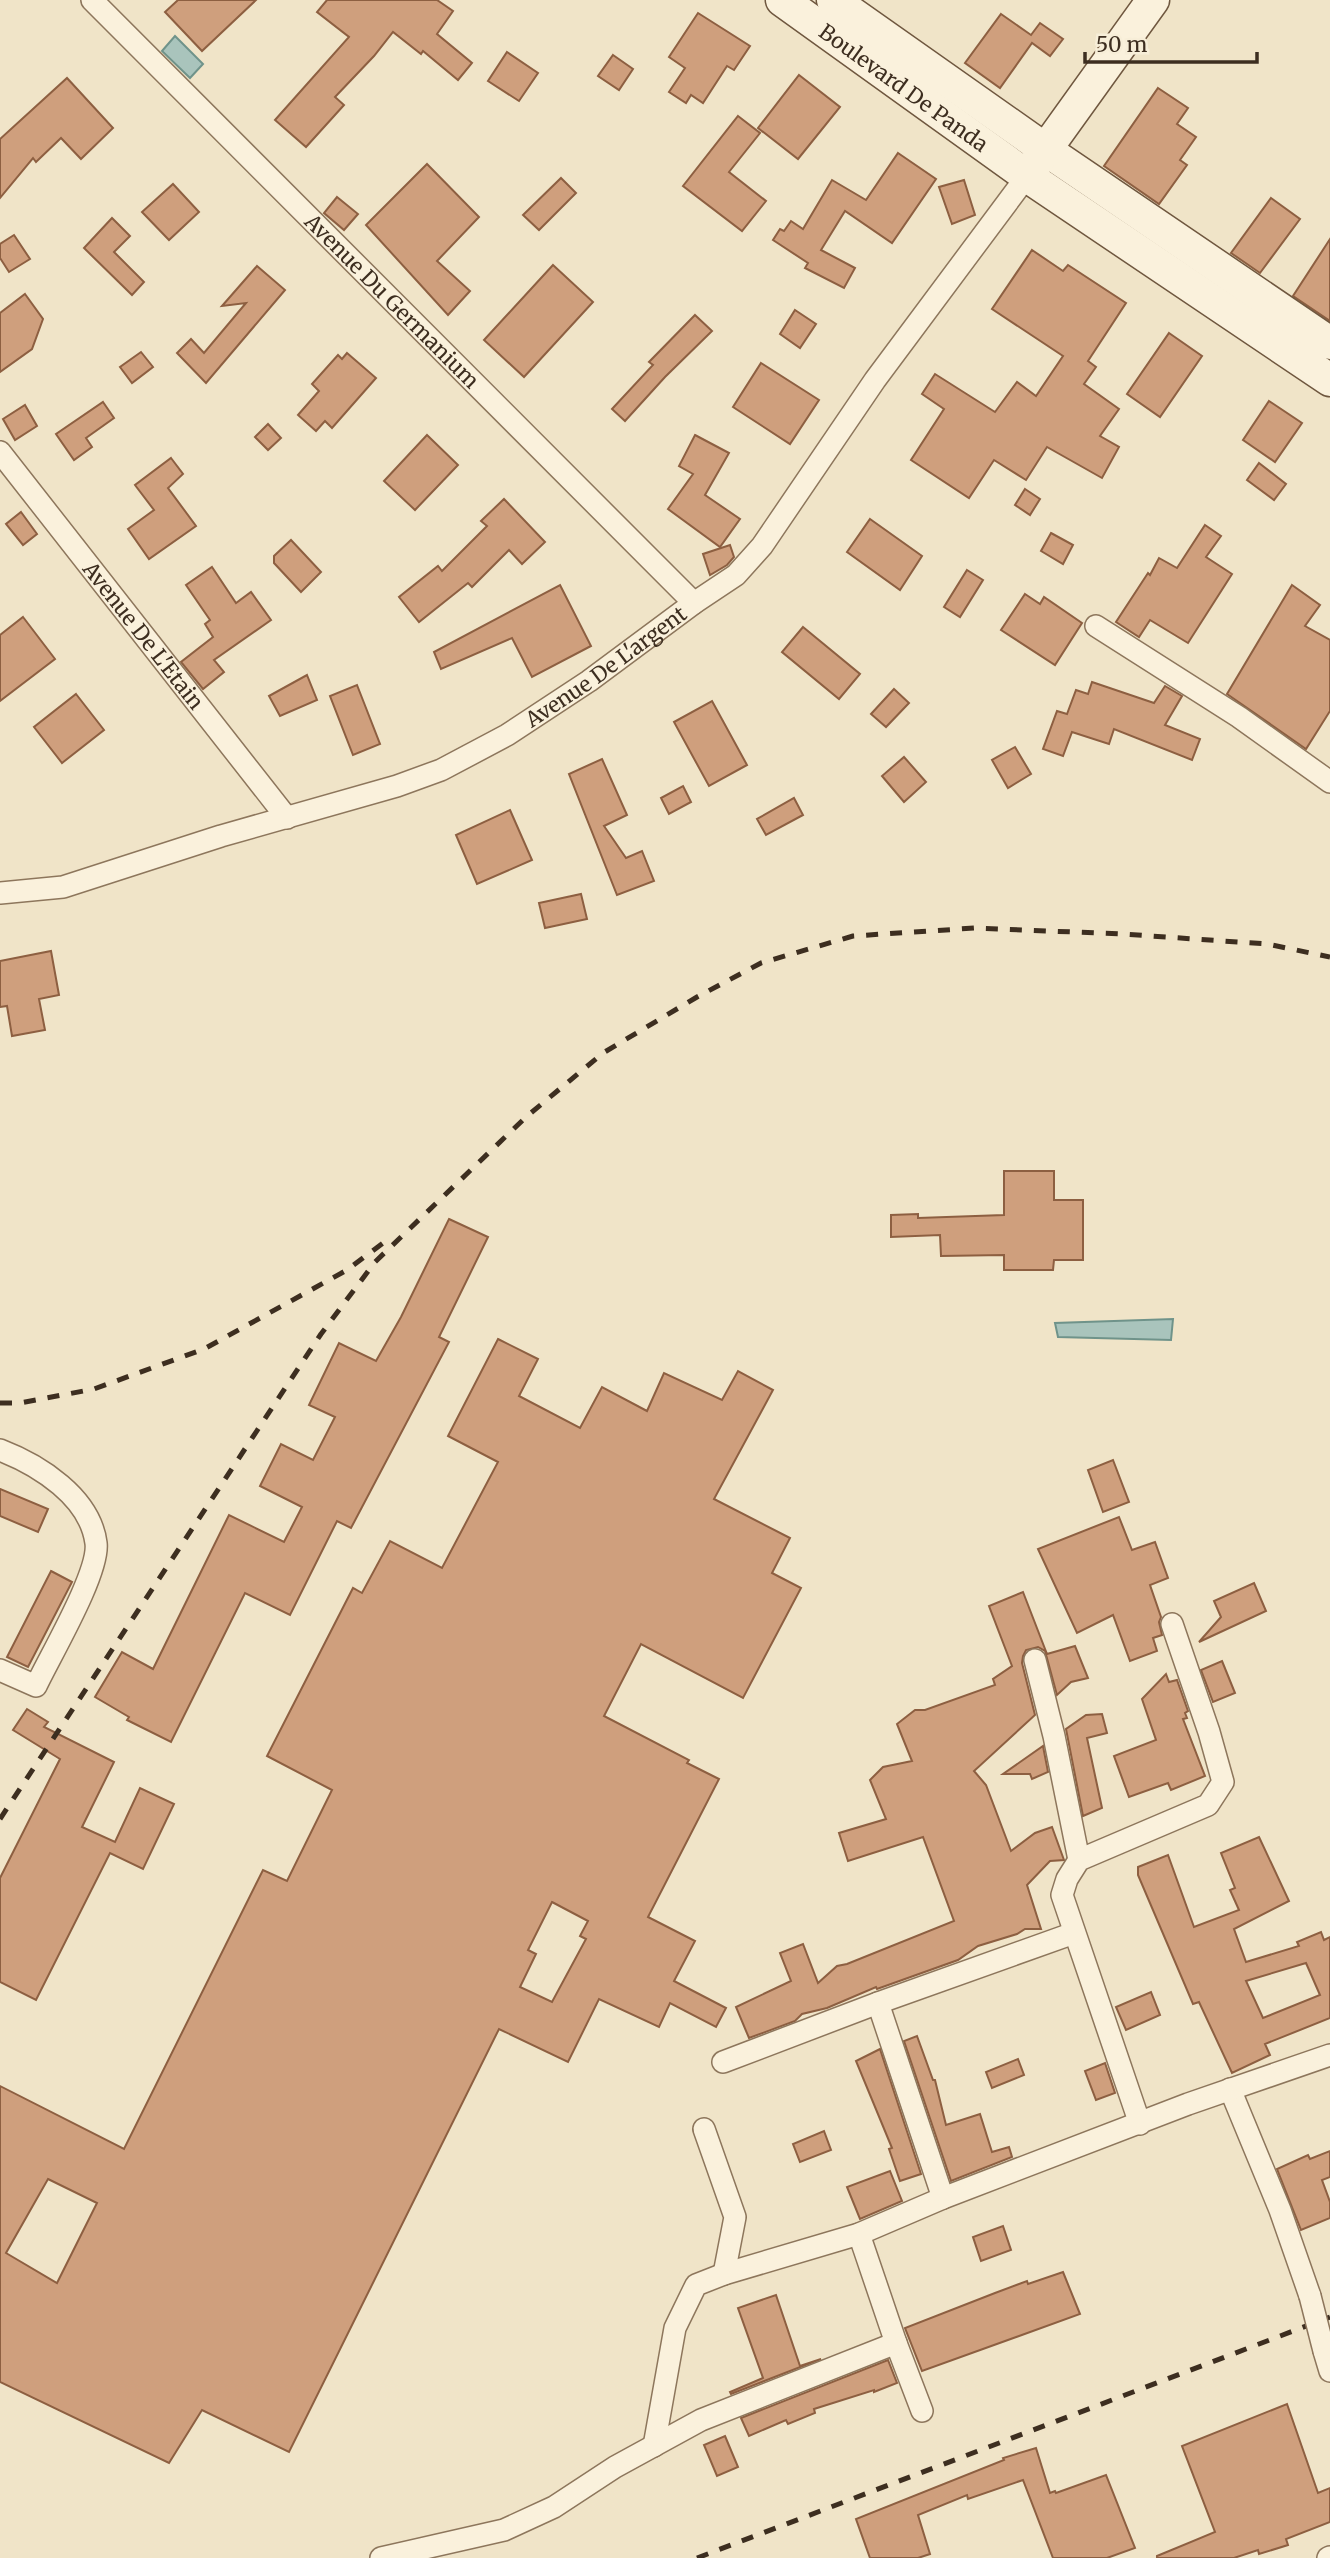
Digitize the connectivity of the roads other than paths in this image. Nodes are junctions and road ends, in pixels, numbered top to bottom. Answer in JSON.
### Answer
{"nodes":[{"id":1,"x":92,"y":0,"type":"edge"},
{"id":2,"x":782,"y":0,"type":"edge"},
{"id":3,"x":833,"y":0,"type":"edge"},
{"id":4,"x":1153,"y":0,"type":"edge"},
{"id":5,"x":1046,"y":150,"type":"junction"},
{"id":6,"x":1027,"y":176,"type":"junction"},
{"id":7,"x":1330,"y":343,"type":"edge"},
{"id":8,"x":1330,"y":380,"type":"edge"},
{"id":9,"x":0,"y":452,"type":"edge"},
{"id":10,"x":694,"y":603,"type":"junction"},
{"id":11,"x":1096,"y":626,"type":"dead end"},
{"id":12,"x":1330,"y":782,"type":"edge"},
{"id":13,"x":287,"y":818,"type":"junction"},
{"id":14,"x":0,"y":893,"type":"edge"},
{"id":15,"x":0,"y":1450,"type":"edge"},
{"id":16,"x":1172,"y":1624,"type":"dead end"},
{"id":17,"x":1035,"y":1660,"type":"dead end"},
{"id":18,"x":0,"y":1670,"type":"edge"},
{"id":19,"x":1079,"y":1860,"type":"junction"},
{"id":20,"x":1074,"y":1933,"type":"junction"},
{"id":21,"x":877,"y":2003,"type":"junction"},
{"id":22,"x":1330,"y":2055,"type":"edge"},
{"id":23,"x":723,"y":2062,"type":"dead end"},
{"id":24,"x":1230,"y":2089,"type":"junction"},
{"id":25,"x":1140,"y":2124,"type":"junction"},
{"id":26,"x":704,"y":2129,"type":"dead end"},
{"id":27,"x":943,"y":2198,"type":"junction"},
{"id":28,"x":859,"y":2234,"type":"junction"},
{"id":29,"x":724,"y":2274,"type":"junction"},
{"id":30,"x":896,"y":2343,"type":"junction"},
{"id":31,"x":1327,"y":2361,"type":"edge"},
{"id":32,"x":922,"y":2411,"type":"dead end"},
{"id":33,"x":653,"y":2446,"type":"junction"},
{"id":34,"x":381,"y":2558,"type":"edge"}],
"edges":[{"from":1,"to":10,"type":"street","name":"Avenue Du Germanium"},
{"from":2,"to":6,"type":"street","name":"Boulevard De Panda"},
{"from":3,"to":5,"type":"street","name":"Boulevard De Panda"},
{"from":4,"to":5,"type":"street"},
{"from":5,"to":6,"type":"street"},
{"from":5,"to":7,"type":"street","name":"Boulevard De Panda"},
{"from":6,"to":8,"type":"street","name":"Boulevard De Panda"},
{"from":6,"to":10,"type":"street","name":"Avenue De L'argent"},
{"from":9,"to":13,"type":"street","name":"Avenue De L'Etain"},
{"from":10,"to":13,"type":"street","name":"Avenue De L'argent"},
{"from":11,"to":12,"type":"street"},
{"from":13,"to":14,"type":"street","name":"Avenue De L'argent"},
{"from":15,"to":18,"type":"street"},
{"from":16,"to":19,"type":"street"},
{"from":17,"to":19,"type":"street"},
{"from":19,"to":20,"type":"street"},
{"from":20,"to":21,"type":"street"},
{"from":20,"to":25,"type":"street"},
{"from":21,"to":23,"type":"street"},
{"from":21,"to":27,"type":"street"},
{"from":22,"to":24,"type":"street"},
{"from":24,"to":25,"type":"street"},
{"from":24,"to":31,"type":"street","bridge":true},
{"from":25,"to":27,"type":"street"},
{"from":26,"to":29,"type":"street"},
{"from":27,"to":28,"type":"street"},
{"from":28,"to":29,"type":"street"},
{"from":28,"to":30,"type":"street"},
{"from":29,"to":33,"type":"street"},
{"from":30,"to":32,"type":"street"},
{"from":30,"to":33,"type":"street"},
{"from":33,"to":34,"type":"street"}]}
